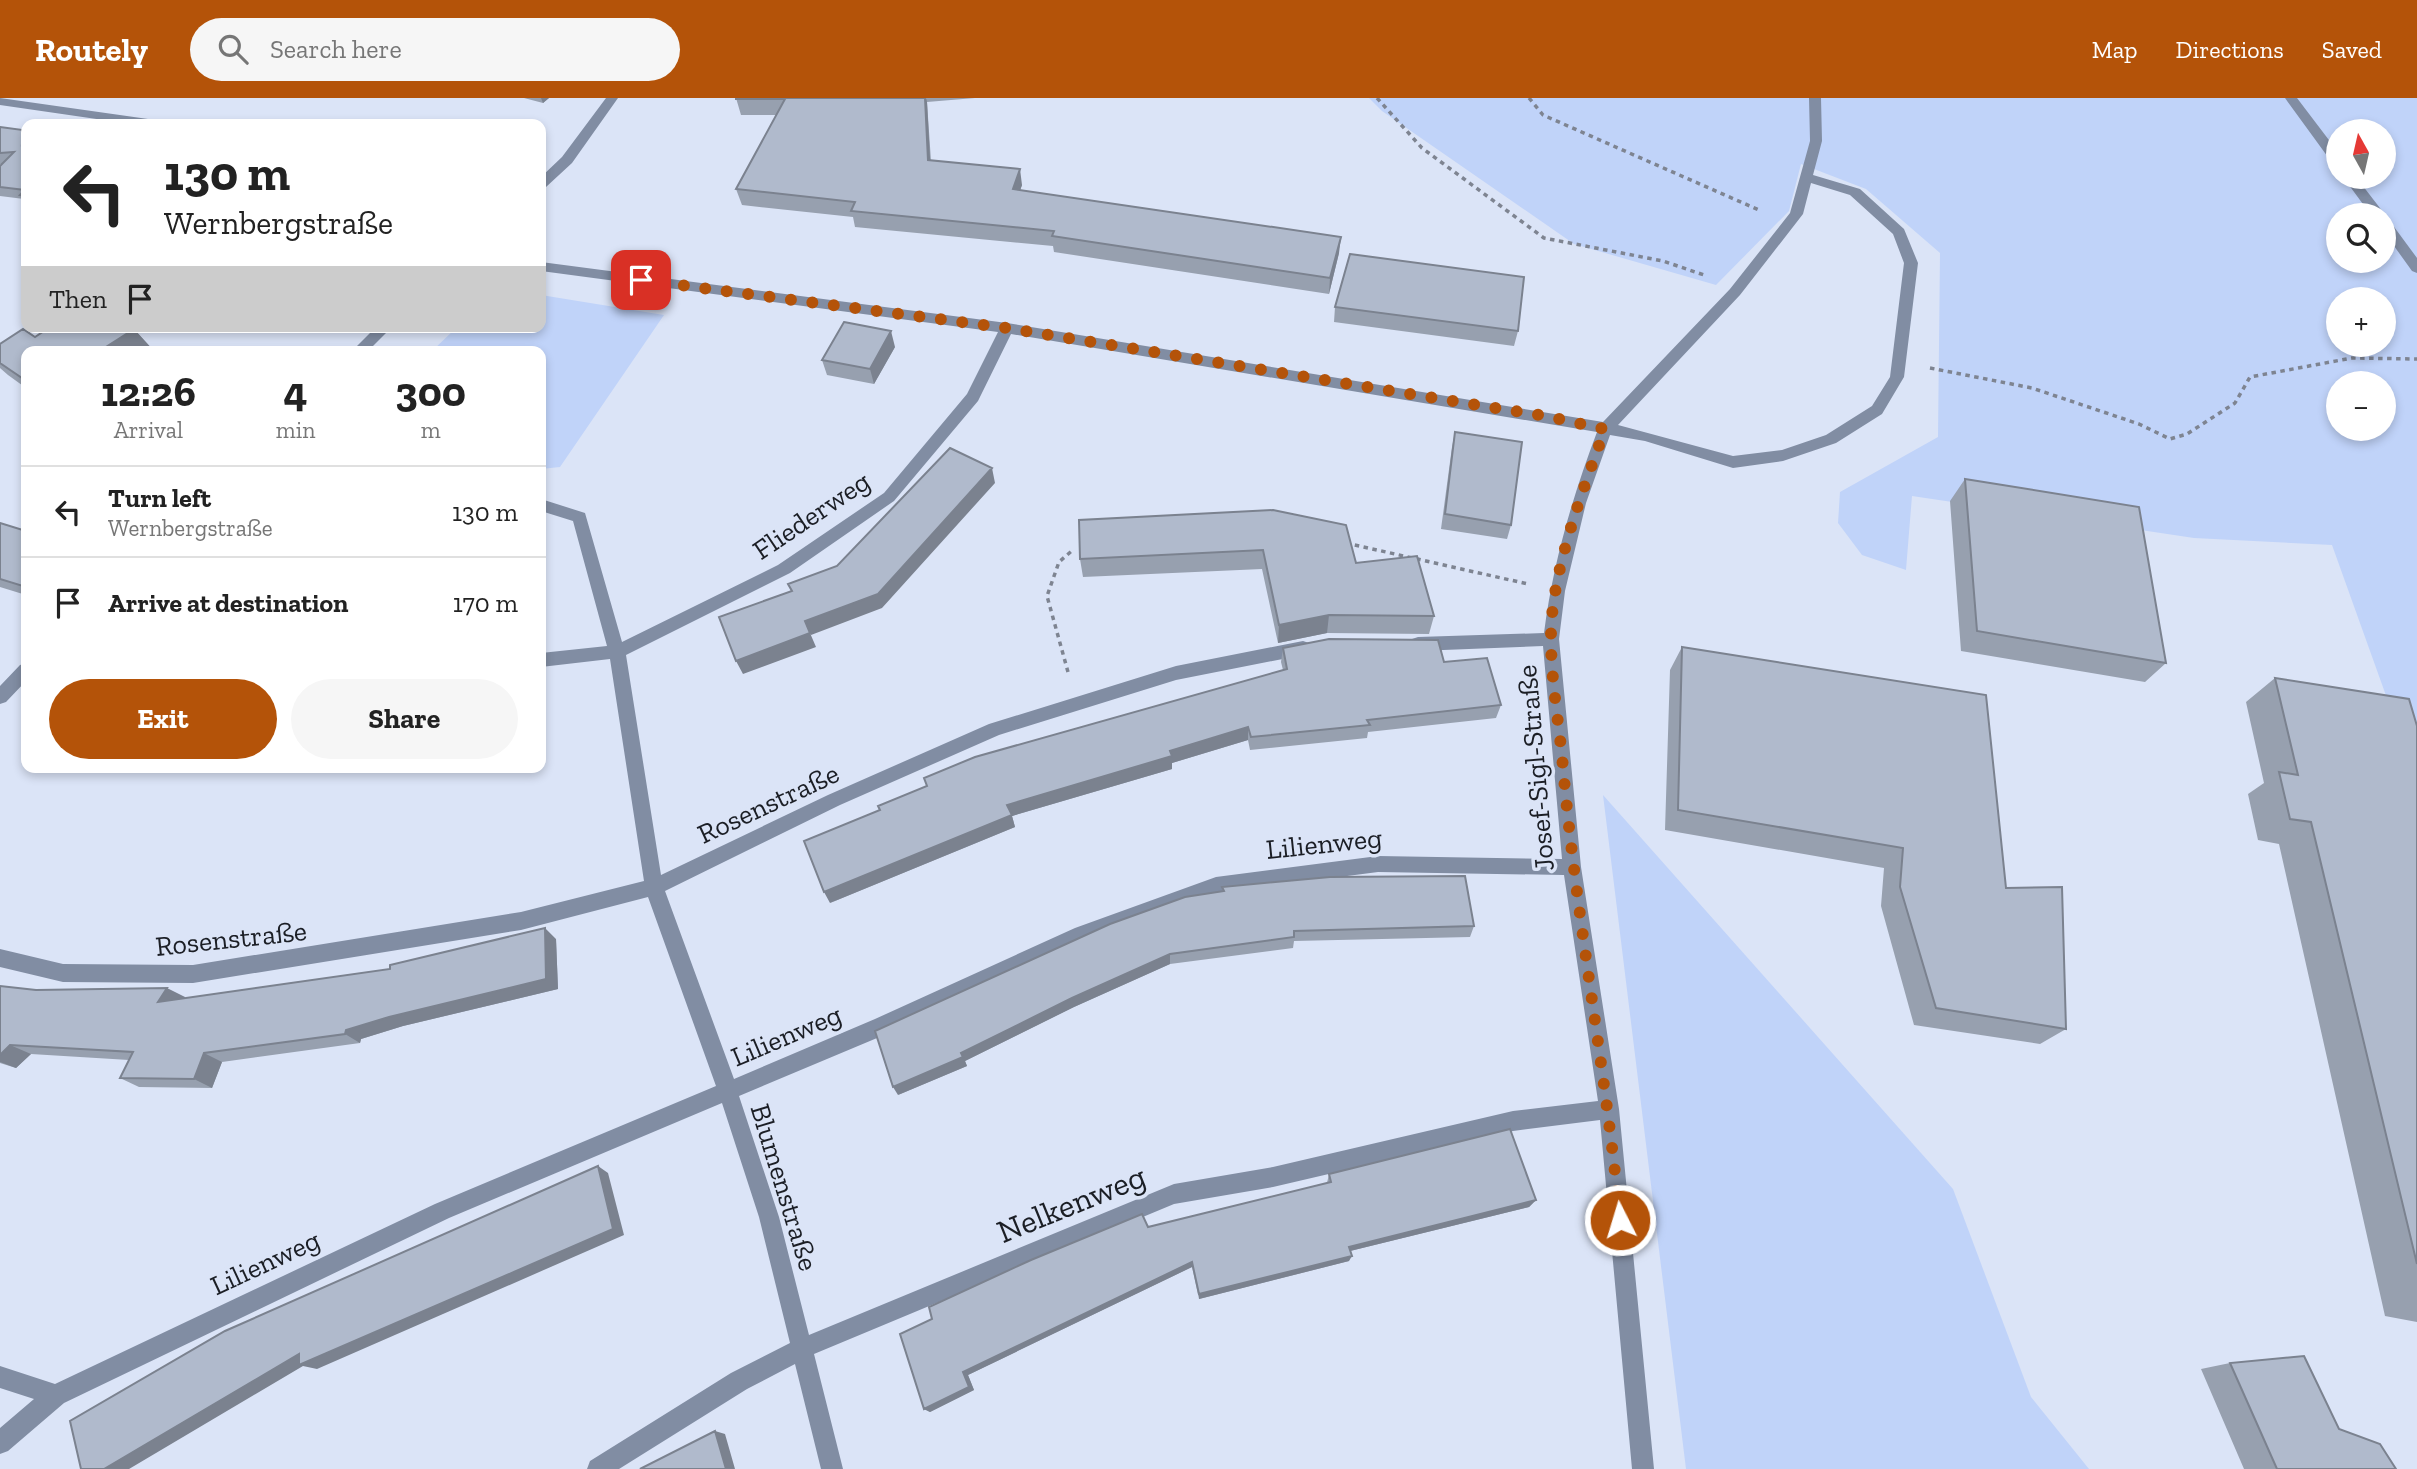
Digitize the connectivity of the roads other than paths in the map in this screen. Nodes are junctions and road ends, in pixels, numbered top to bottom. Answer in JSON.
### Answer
{"nodes":[{"id":1,"x":65,"y":98,"type":"edge"},
{"id":2,"x":612,"y":98,"type":"edge"},
{"id":3,"x":1815,"y":98,"type":"edge"},
{"id":4,"x":2291,"y":98,"type":"edge"},
{"id":5,"x":0,"y":101,"type":"edge"},
{"id":6,"x":51,"y":109,"type":"junction"},
{"id":7,"x":120,"y":119,"type":"edge"},
{"id":8,"x":2326,"y":146,"type":"edge"},
{"id":9,"x":1804,"y":177,"type":"junction"},
{"id":10,"x":546,"y":179,"type":"edge"},
{"id":11,"x":2358,"y":189,"type":"edge"},
{"id":12,"x":2369,"y":203,"type":"edge"},
{"id":13,"x":2396,"y":239,"type":"edge"},
{"id":14,"x":546,"y":267,"type":"edge"},
{"id":15,"x":2417,"y":268,"type":"edge"},
{"id":16,"x":1007,"y":328,"type":"junction"},
{"id":17,"x":379,"y":333,"type":"edge"},
{"id":18,"x":364,"y":346,"type":"edge"},
{"id":19,"x":1605,"y":429,"type":"junction"},
{"id":20,"x":546,"y":507,"type":"edge"},
{"id":21,"x":1551,"y":639,"type":"junction"},
{"id":22,"x":1327,"y":643,"type":"edge"},
{"id":23,"x":1405,"y":643,"type":"edge"},
{"id":24,"x":617,"y":652,"type":"junction"},
{"id":25,"x":546,"y":659,"type":"edge"},
{"id":26,"x":21,"y":675,"type":"edge"},
{"id":27,"x":0,"y":697,"type":"edge"},
{"id":28,"x":1572,"y":867,"type":"junction"},
{"id":29,"x":654,"y":887,"type":"junction"},
{"id":30,"x":0,"y":958,"type":"edge"},
{"id":31,"x":727,"y":1093,"type":"junction"},
{"id":32,"x":1609,"y":1109,"type":"junction"},
{"id":33,"x":801,"y":1349,"type":"junction"},
{"id":34,"x":0,"y":1377,"type":"edge"},
{"id":35,"x":57,"y":1395,"type":"junction"},
{"id":36,"x":0,"y":1443,"type":"edge"},
{"id":37,"x":598,"y":1469,"type":"edge"},
{"id":38,"x":832,"y":1469,"type":"edge"},
{"id":39,"x":1643,"y":1469,"type":"edge"}],
"edges":[{"from":1,"to":6,"type":"street"},
{"from":2,"to":10,"type":"street"},
{"from":3,"to":9,"type":"street","name":"Josef-Sigl-Straße"},
{"from":4,"to":8,"type":"street"},
{"from":5,"to":6,"type":"street"},
{"from":6,"to":7,"type":"street"},
{"from":9,"to":19,"type":"street","name":"Josef-Sigl-Straße"},
{"from":9,"to":19,"type":"street"},
{"from":11,"to":12,"type":"street"},
{"from":13,"to":15,"type":"street"},
{"from":14,"to":16,"type":"street"},
{"from":16,"to":19,"type":"street"},
{"from":16,"to":24,"type":"street","name":"Fliederweg"},
{"from":17,"to":18,"type":"street"},
{"from":19,"to":21,"type":"street","name":"Josef-Sigl-Straße"},
{"from":20,"to":24,"type":"street"},
{"from":21,"to":23,"type":"street"},
{"from":21,"to":28,"type":"street","name":"Josef-Sigl-Straße"},
{"from":22,"to":29,"type":"street","name":"Rosenstraße"},
{"from":24,"to":25,"type":"street","name":"Fliederweg"},
{"from":24,"to":29,"type":"street"},
{"from":26,"to":27,"type":"street"},
{"from":28,"to":31,"type":"street","name":"Lilienweg"},
{"from":28,"to":32,"type":"street","name":"Josef-Sigl-Straße"},
{"from":29,"to":30,"type":"street","name":"Rosenstraße"},
{"from":29,"to":31,"type":"street","name":"Blumenstraße"},
{"from":31,"to":33,"type":"street","name":"Blumenstraße"},
{"from":31,"to":35,"type":"street","name":"Lilienweg"},
{"from":32,"to":33,"type":"street","name":"Nelkenweg"},
{"from":32,"to":39,"type":"street","name":"Josef-Sigl-Straße"},
{"from":33,"to":37,"type":"street","name":"Nelkenweg"},
{"from":33,"to":38,"type":"street","name":"Blumenstraße"},
{"from":34,"to":35,"type":"street"},
{"from":35,"to":36,"type":"street","name":"Lilienweg"}]}
